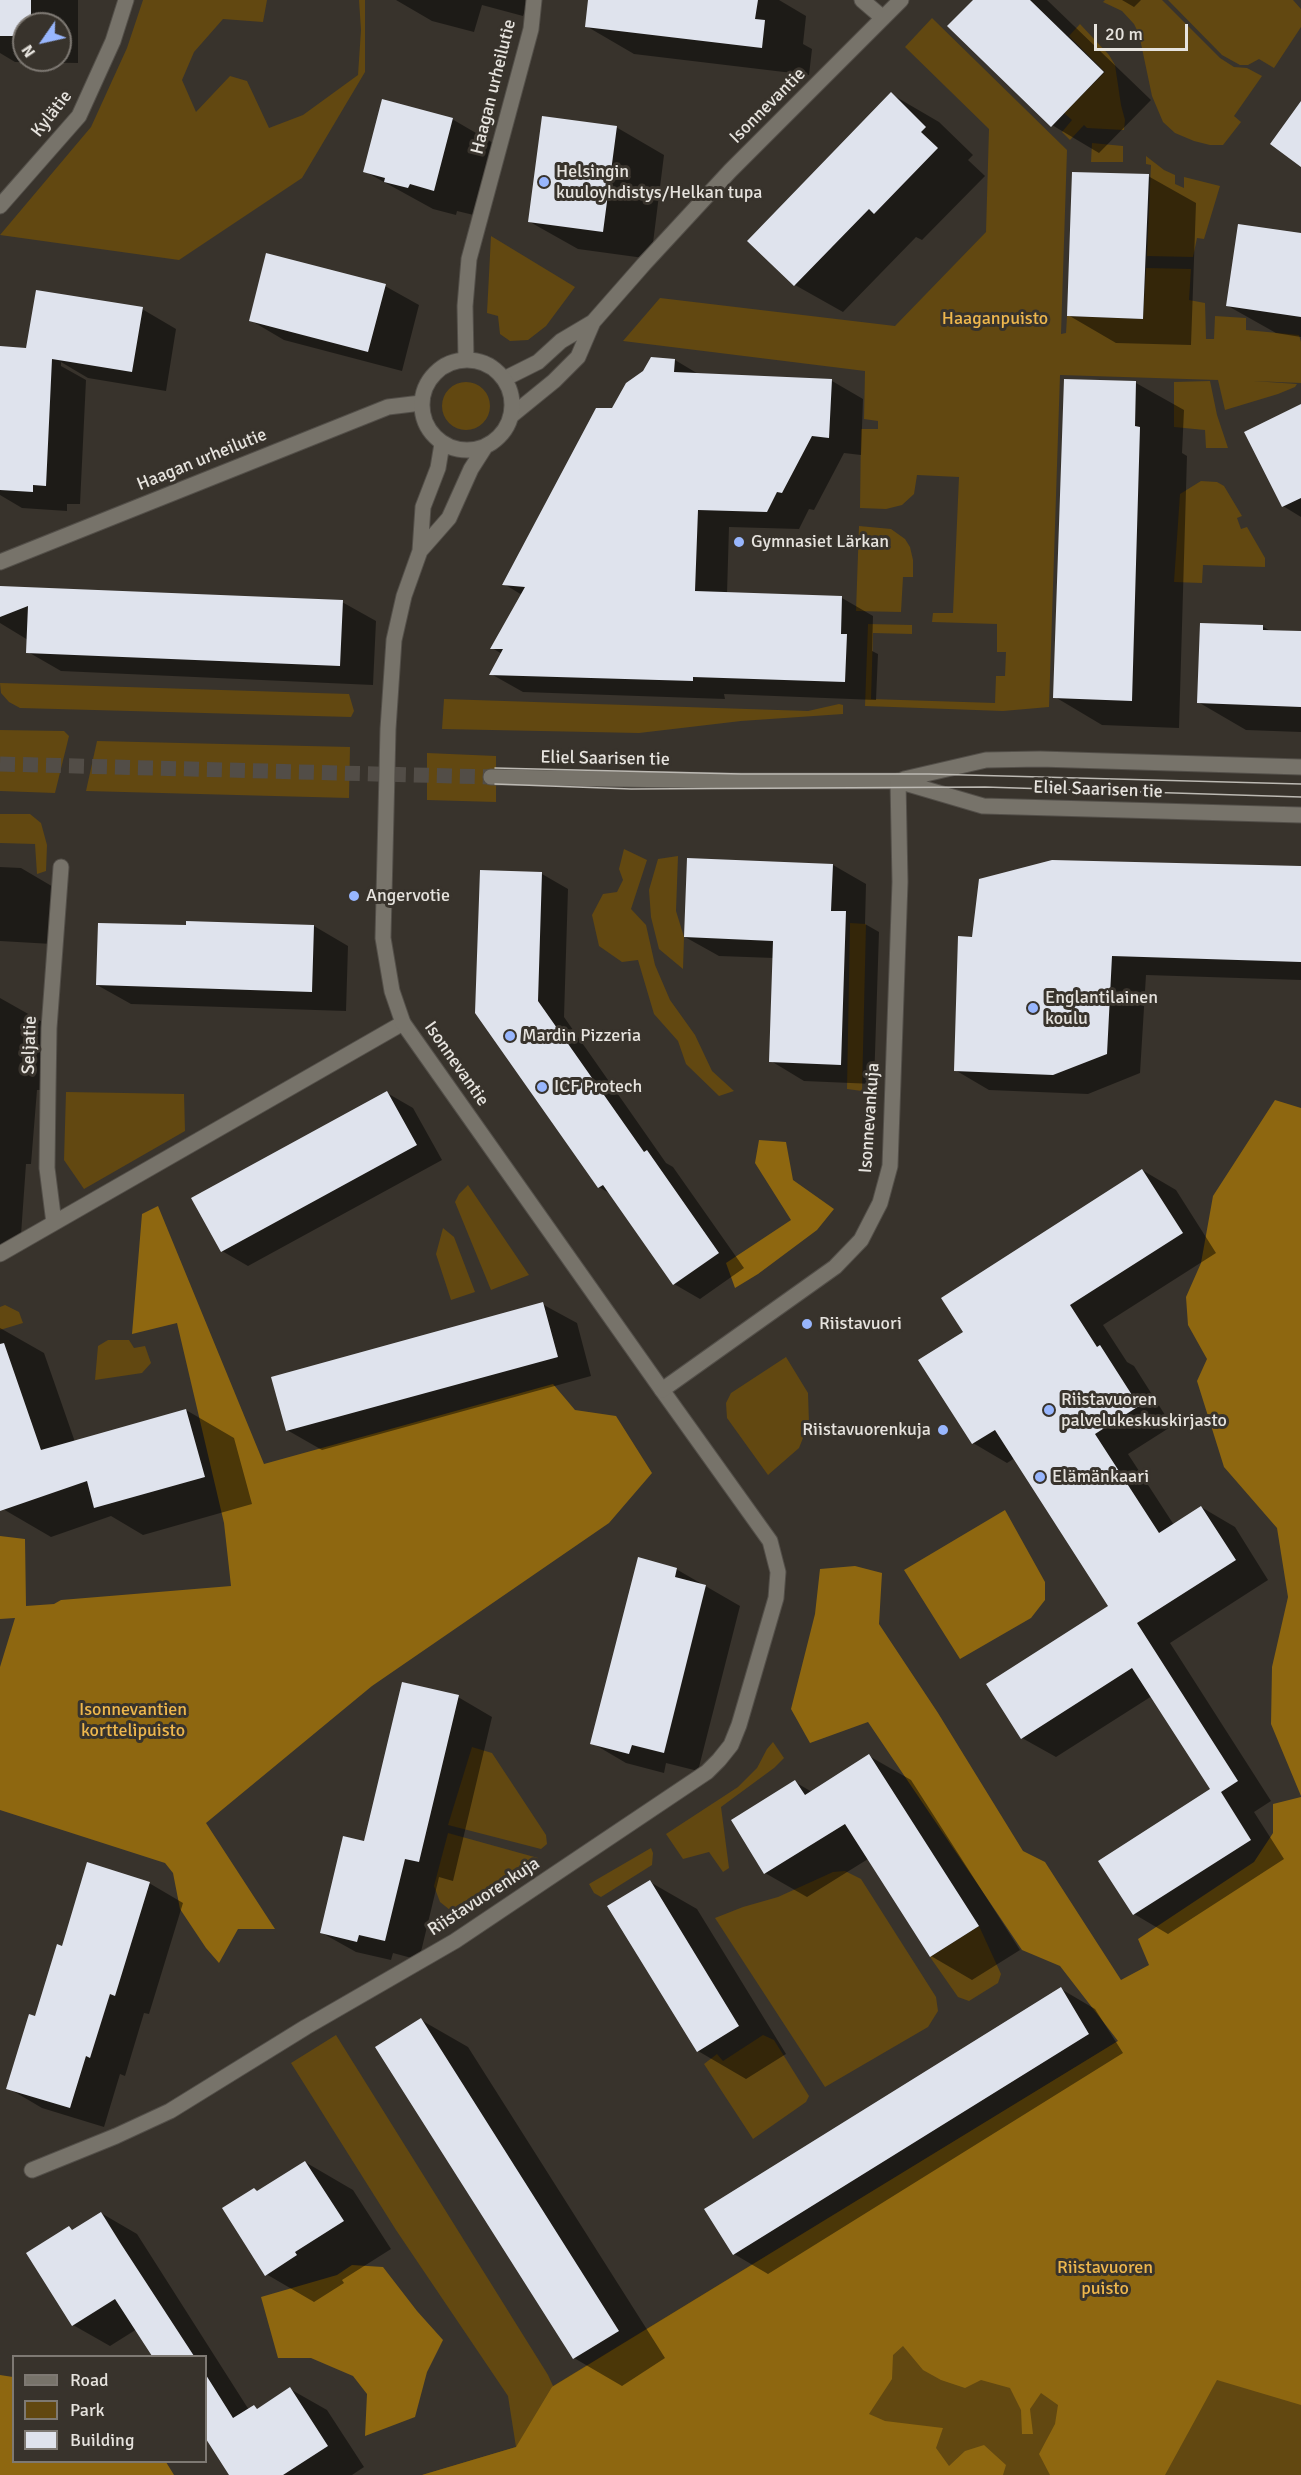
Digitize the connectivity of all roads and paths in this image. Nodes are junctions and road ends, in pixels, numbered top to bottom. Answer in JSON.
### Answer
{"nodes":[{"id":1,"x":126,"y":0,"type":"edge"},
{"id":2,"x":534,"y":0,"type":"edge"},
{"id":3,"x":862,"y":0,"type":"edge"},
{"id":4,"x":901,"y":0,"type":"edge"},
{"id":5,"x":883,"y":18,"type":"junction"},
{"id":6,"x":0,"y":206,"type":"edge"},
{"id":7,"x":593,"y":322,"type":"junction"},
{"id":8,"x":466,"y":360,"type":"junction"},
{"id":9,"x":504,"y":379,"type":"junction"},
{"id":10,"x":421,"y":403,"type":"junction"},
{"id":11,"x":511,"y":416,"type":"junction"},
{"id":12,"x":442,"y":444,"type":"junction"},
{"id":13,"x":485,"y":447,"type":"junction"},
{"id":14,"x":420,"y":551,"type":"junction"},
{"id":15,"x":0,"y":562,"type":"edge"},
{"id":16,"x":1301,"y":767,"type":"edge"},
{"id":17,"x":492,"y":777,"type":"tunnel mouth"},
{"id":18,"x":898,"y":781,"type":"junction"},
{"id":19,"x":1301,"y":815,"type":"edge"},
{"id":20,"x":61,"y":867,"type":"dead end"},
{"id":21,"x":403,"y":1023,"type":"junction"},
{"id":22,"x":54,"y":1223,"type":"junction"},
{"id":23,"x":0,"y":1254,"type":"edge"},
{"id":24,"x":662,"y":1390,"type":"junction"},
{"id":25,"x":754,"y":1518,"type":"joint"},
{"id":26,"x":32,"y":2170,"type":"dead end"}],
"edges":[{"from":1,"to":6,"type":"street","name":"Kylätie"},
{"from":2,"to":8,"type":"street","name":"Haagan urheilutie"},
{"from":3,"to":5,"type":"street"},
{"from":4,"to":5,"type":"street","name":"Isonnevantie"},
{"from":5,"to":7,"type":"street","name":"Isonnevantie"},
{"from":7,"to":9,"type":"street","name":"Isonnevantie"},
{"from":7,"to":11,"type":"street","name":"Isonnevantie"},
{"from":8,"to":9,"type":"street"},
{"from":8,"to":10,"type":"street"},
{"from":9,"to":11,"type":"street"},
{"from":10,"to":12,"type":"street"},
{"from":10,"to":15,"type":"street","name":"Haagan urheilutie"},
{"from":11,"to":13,"type":"street"},
{"from":12,"to":13,"type":"street"},
{"from":12,"to":14,"type":"street","name":"Isonnevantie"},
{"from":13,"to":14,"type":"street","name":"Isonnevantie"},
{"from":14,"to":21,"type":"street","name":"Isonnevantie"},
{"from":16,"to":18,"type":"street","name":"Eliel Saarisen tie"},
{"from":17,"to":18,"type":"street","name":"Eliel Saarisen tie"},
{"from":18,"to":19,"type":"street","name":"Eliel Saarisen tie"},
{"from":18,"to":24,"type":"street","name":"Isonnevankuja"},
{"from":20,"to":22,"type":"street","name":"Seljatie"},
{"from":21,"to":22,"type":"street"},
{"from":21,"to":24,"type":"street","name":"Isonnevantie"},
{"from":22,"to":23,"type":"street"},
{"from":24,"to":25,"type":"street","name":"Isonnevantie"},
{"from":25,"to":26,"type":"street","name":"Riistavuorenkuja"}]}
